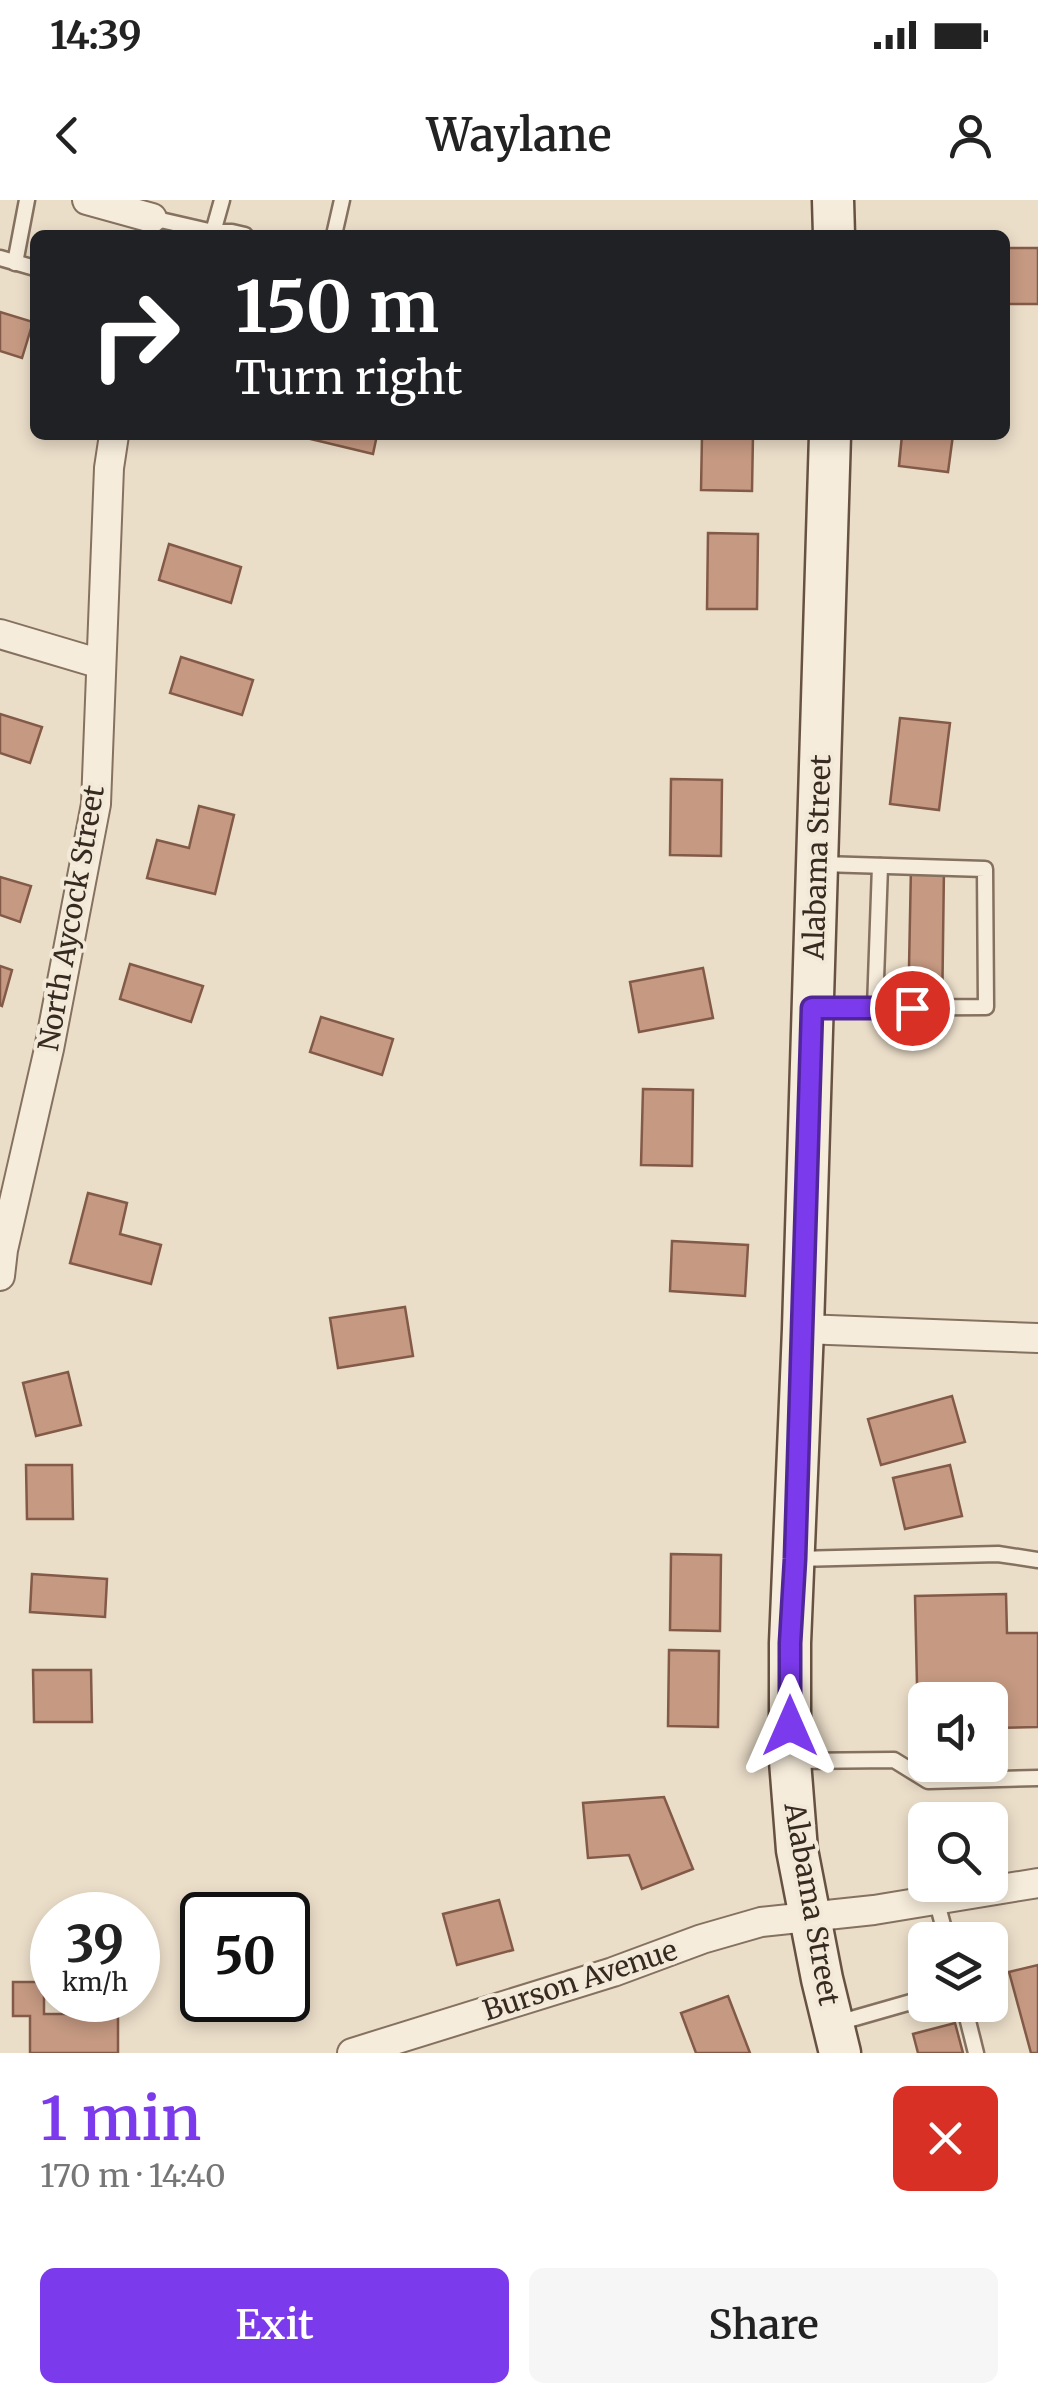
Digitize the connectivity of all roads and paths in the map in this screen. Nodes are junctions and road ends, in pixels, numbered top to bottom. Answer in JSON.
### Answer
{"nodes":[{"id":1,"x":27,"y":200,"type":"edge"},
{"id":2,"x":87,"y":200,"type":"edge"},
{"id":3,"x":222,"y":200,"type":"edge"},
{"id":4,"x":342,"y":200,"type":"edge"},
{"id":5,"x":833,"y":200,"type":"edge"},
{"id":6,"x":152,"y":218,"type":"edge"},
{"id":7,"x":205,"y":230,"type":"edge"},
{"id":8,"x":214,"y":230,"type":"edge"},
{"id":9,"x":335,"y":230,"type":"edge"},
{"id":10,"x":834,"y":230,"type":"edge"},
{"id":11,"x":8,"y":260,"type":"edge"},
{"id":12,"x":113,"y":440,"type":"edge"},
{"id":13,"x":830,"y":440,"type":"edge"},
{"id":14,"x":0,"y":634,"type":"edge"},
{"id":15,"x":102,"y":664,"type":"junction"},
{"id":16,"x":816,"y":863,"type":"junction"},
{"id":17,"x":880,"y":866,"type":"junction"},
{"id":18,"x":812,"y":1008,"type":"junction"},
{"id":19,"x":875,"y":1008,"type":"junction"},
{"id":20,"x":0,"y":1276,"type":"edge"},
{"id":21,"x":803,"y":1329,"type":"junction"},
{"id":22,"x":1038,"y":1338,"type":"edge"},
{"id":23,"x":795,"y":1559,"type":"junction"},
{"id":24,"x":1038,"y":1560,"type":"edge"},
{"id":25,"x":790,"y":1761,"type":"junction"},
{"id":26,"x":1038,"y":1778,"type":"edge"},
{"id":27,"x":1038,"y":1883,"type":"edge"},
{"id":28,"x":1008,"y":1888,"type":"edge"},
{"id":29,"x":919,"y":1902,"type":"edge"},
{"id":30,"x":809,"y":1915,"type":"junction"},
{"id":31,"x":908,"y":2006,"type":"edge"},
{"id":32,"x":968,"y":2022,"type":"edge"},
{"id":33,"x":836,"y":2039,"type":"edge"},
{"id":34,"x":352,"y":2053,"type":"edge"},
{"id":35,"x":976,"y":2053,"type":"edge"}],
"edges":[{"from":1,"to":11,"type":"lane"},
{"from":2,"to":6,"type":"street"},
{"from":3,"to":8,"type":"lane"},
{"from":4,"to":9,"type":"lane"},
{"from":5,"to":10,"type":"main road"},
{"from":6,"to":7,"type":"lane"},
{"from":12,"to":15,"type":"street","name":"North Aycock Street"},
{"from":13,"to":16,"type":"main road","name":"Alabama Street"},
{"from":14,"to":15,"type":"street"},
{"from":15,"to":20,"type":"street","name":"North Aycock Street"},
{"from":16,"to":17,"type":"lane"},
{"from":16,"to":18,"type":"main road","name":"Alabama Street"},
{"from":17,"to":19,"type":"lane"},
{"from":17,"to":19,"type":"lane"},
{"from":18,"to":19,"type":"lane"},
{"from":18,"to":21,"type":"main road","name":"Alabama Street"},
{"from":21,"to":22,"type":"street"},
{"from":21,"to":23,"type":"main road","name":"Alabama Street"},
{"from":23,"to":24,"type":"lane"},
{"from":23,"to":25,"type":"main road","name":"Alabama Street"},
{"from":25,"to":26,"type":"lane"},
{"from":25,"to":30,"type":"main road","name":"Alabama Street"},
{"from":27,"to":28,"type":"street","name":"Burson Avenue"},
{"from":29,"to":30,"type":"street","name":"Burson Avenue"},
{"from":30,"to":33,"type":"main road","name":"Alabama Street"},
{"from":30,"to":34,"type":"street","name":"Burson Avenue"},
{"from":31,"to":33,"type":"lane"},
{"from":32,"to":35,"type":"lane"}]}
